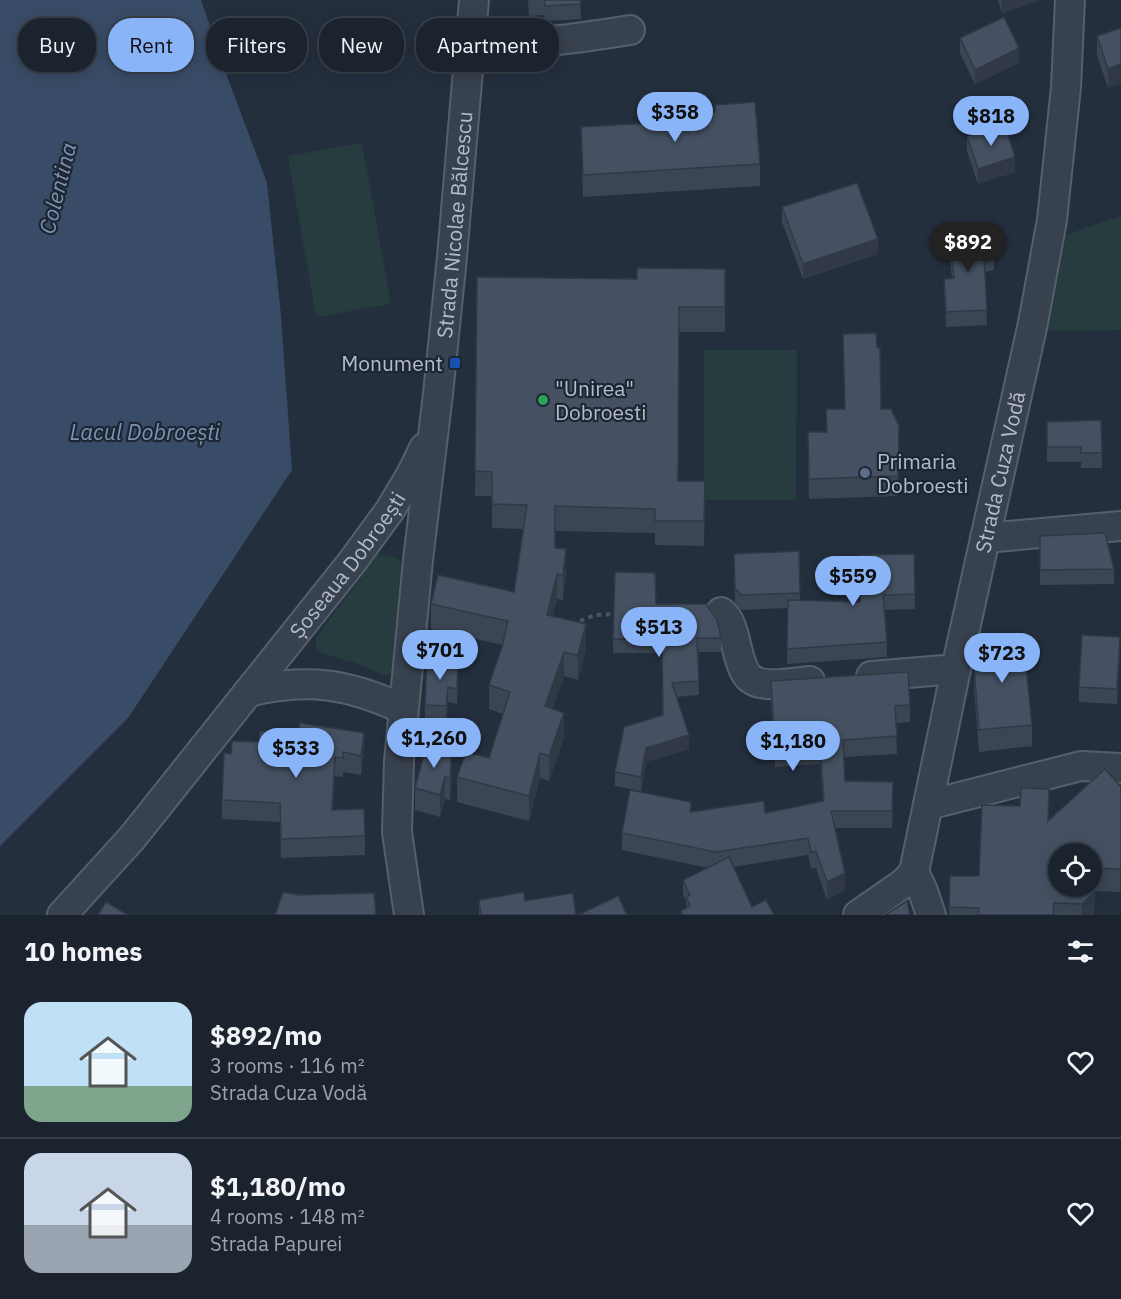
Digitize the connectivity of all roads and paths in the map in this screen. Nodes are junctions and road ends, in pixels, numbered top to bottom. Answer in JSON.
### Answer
{"nodes":[{"id":1,"x":474,"y":0,"type":"edge"},
{"id":2,"x":1070,"y":0,"type":"edge"},
{"id":3,"x":472,"y":18,"type":"edge"},
{"id":4,"x":630,"y":30,"type":"dead end"},
{"id":5,"x":559,"y":42,"type":"edge"},
{"id":6,"x":467,"y":72,"type":"edge"},
{"id":7,"x":433,"y":430,"type":"junction"},
{"id":8,"x":1121,"y":526,"type":"edge"},
{"id":9,"x":985,"y":538,"type":"junction"},
{"id":10,"x":721,"y":612,"type":"dead end"},
{"id":11,"x":624,"y":614,"type":"edge"},
{"id":12,"x":580,"y":621,"type":"edge"},
{"id":13,"x":956,"y":669,"type":"junction"},
{"id":14,"x":248,"y":692,"type":"junction"},
{"id":15,"x":403,"y":709,"type":"junction"},
{"id":16,"x":1121,"y":768,"type":"edge"},
{"id":17,"x":928,"y":805,"type":"junction"},
{"id":18,"x":914,"y":872,"type":"junction"},
{"id":19,"x":62,"y":915,"type":"edge"},
{"id":20,"x":409,"y":915,"type":"edge"},
{"id":21,"x":858,"y":915,"type":"edge"},
{"id":22,"x":931,"y":915,"type":"edge"}],
"edges":[{"from":1,"to":3,"type":"street","name":"Strada Nicolae Bălcescu"},
{"from":2,"to":9,"type":"street","name":"Strada Cuza Vodă"},
{"from":4,"to":5,"type":"street"},
{"from":6,"to":7,"type":"street","name":"Strada Nicolae Bălcescu"},
{"from":7,"to":14,"type":"street","name":"Șoseaua Dobroești"},
{"from":7,"to":15,"type":"street","name":"Strada Nicolae Bălcescu"},
{"from":8,"to":9,"type":"street"},
{"from":9,"to":13,"type":"street","name":"Strada Cuza Vodă"},
{"from":10,"to":13,"type":"street"},
{"from":11,"to":12,"type":"path"},
{"from":13,"to":17,"type":"street","name":"Strada Cuza Vodă"},
{"from":14,"to":15,"type":"street"},
{"from":14,"to":19,"type":"street","name":"Șoseaua Dobroești"},
{"from":15,"to":20,"type":"street","name":"Strada Nicolae Bălcescu"},
{"from":16,"to":17,"type":"street"},
{"from":17,"to":18,"type":"street","name":"Strada Cuza Vodă"},
{"from":18,"to":21,"type":"street"},
{"from":18,"to":22,"type":"street"}]}
